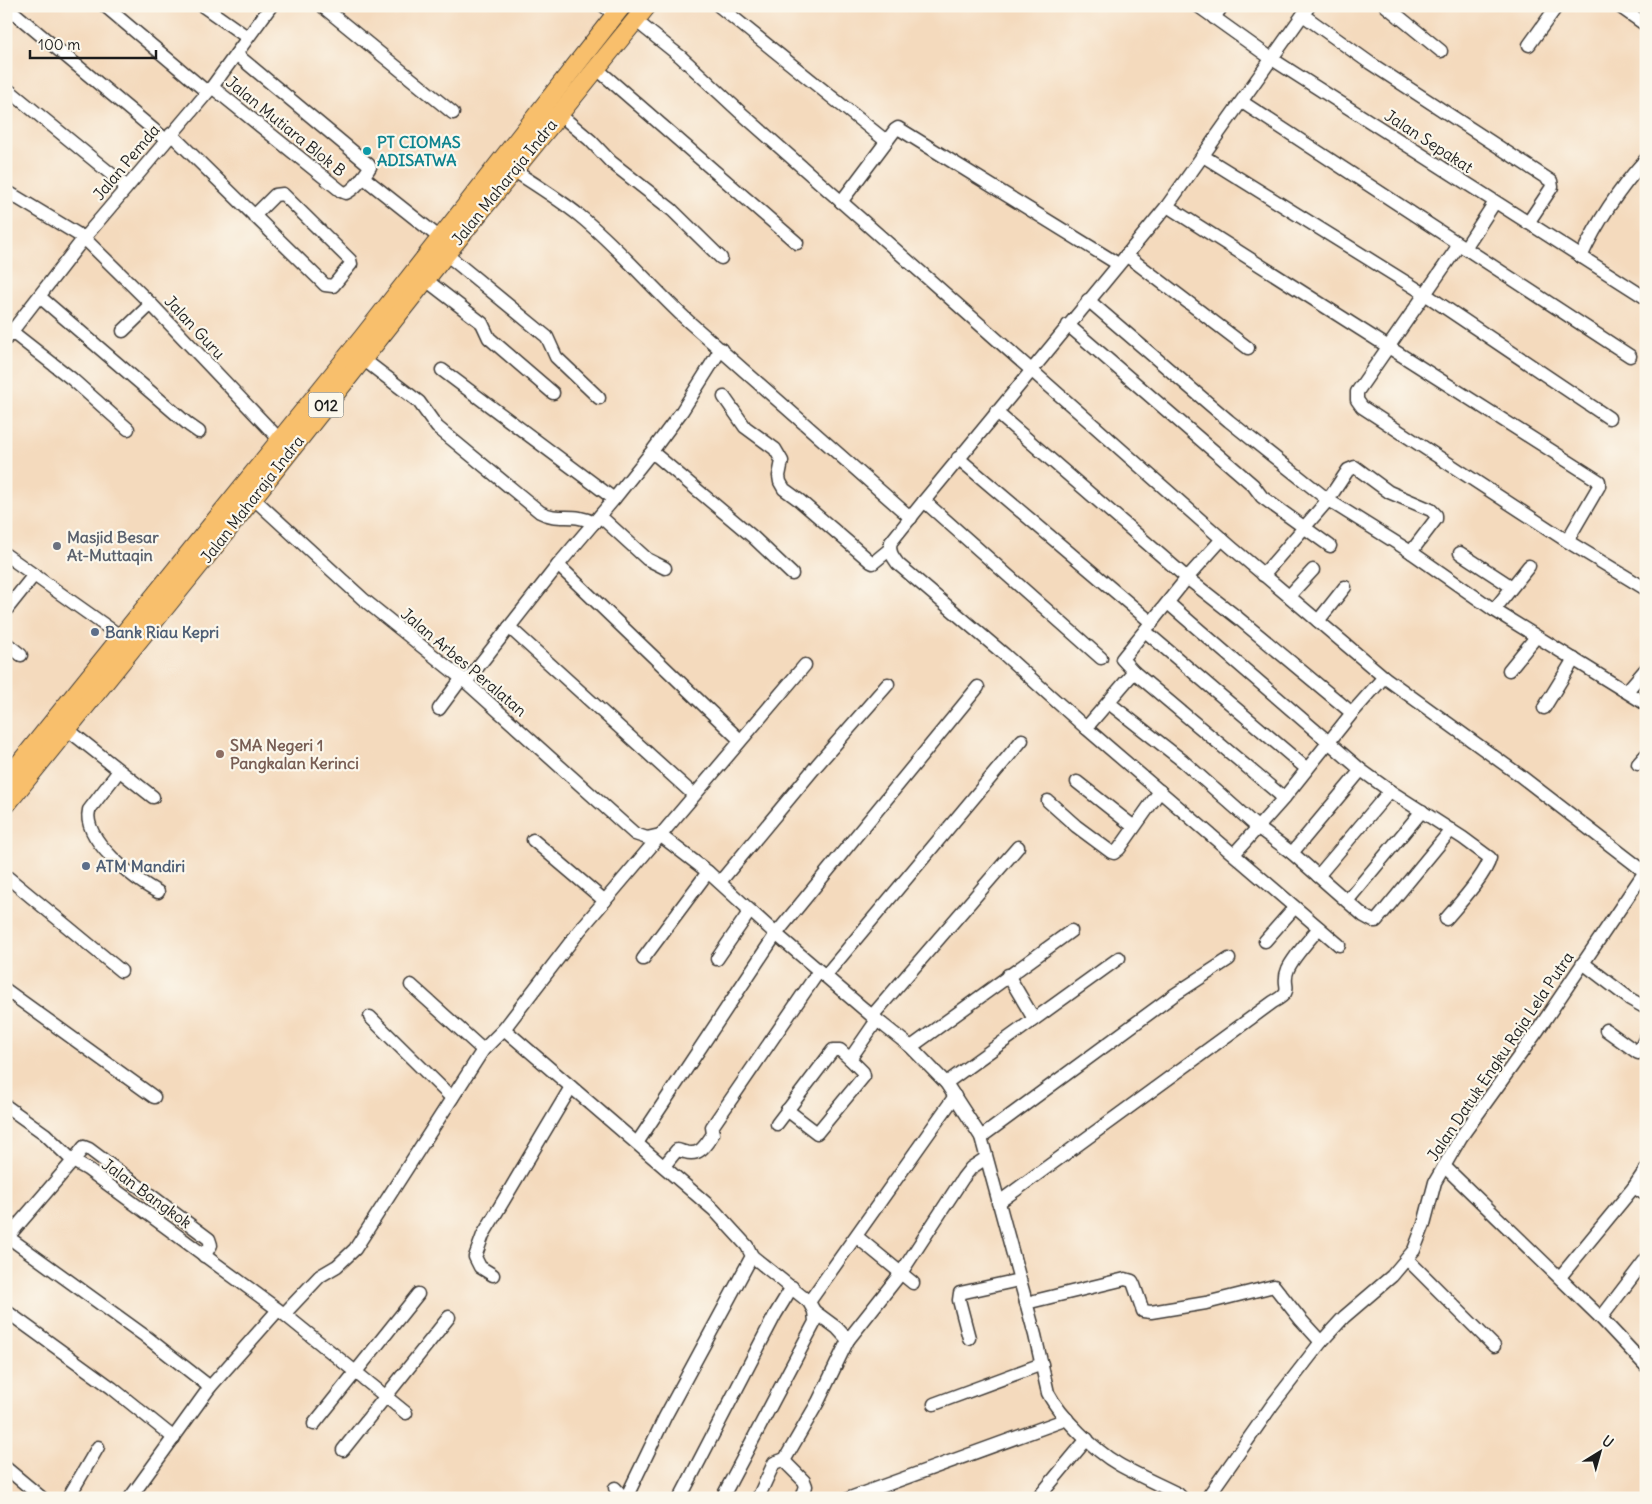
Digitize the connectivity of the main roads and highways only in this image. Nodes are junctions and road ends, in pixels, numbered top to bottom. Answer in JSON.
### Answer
{"nodes":[{"id":1,"x":647,"y":6,"type":"edge"},
{"id":2,"x":613,"y":9,"type":"edge"},
{"id":3,"x":443,"y":246,"type":"junction"},
{"id":4,"x":300,"y":426,"type":"junction"},
{"id":5,"x":6,"y":780,"type":"edge"},
{"id":6,"x":6,"y":805,"type":"edge"}],
"edges":[{"from":1,"to":3,"type":"highway","name":"Jalan Maharaja Indra","number":"012"},
{"from":2,"to":3,"type":"highway","name":"Jalan Maharaja Indra","number":"012"},
{"from":3,"to":4,"type":"highway","name":"Jalan Maharaja Indra","number":"012"},
{"from":3,"to":4,"type":"highway","name":"Jalan Maharaja Indra","number":"012"},
{"from":4,"to":5,"type":"highway","name":"Jalan Maharaja Indra","number":"012"},
{"from":4,"to":6,"type":"highway","name":"Jalan Maharaja Indra","number":"012"}]}
